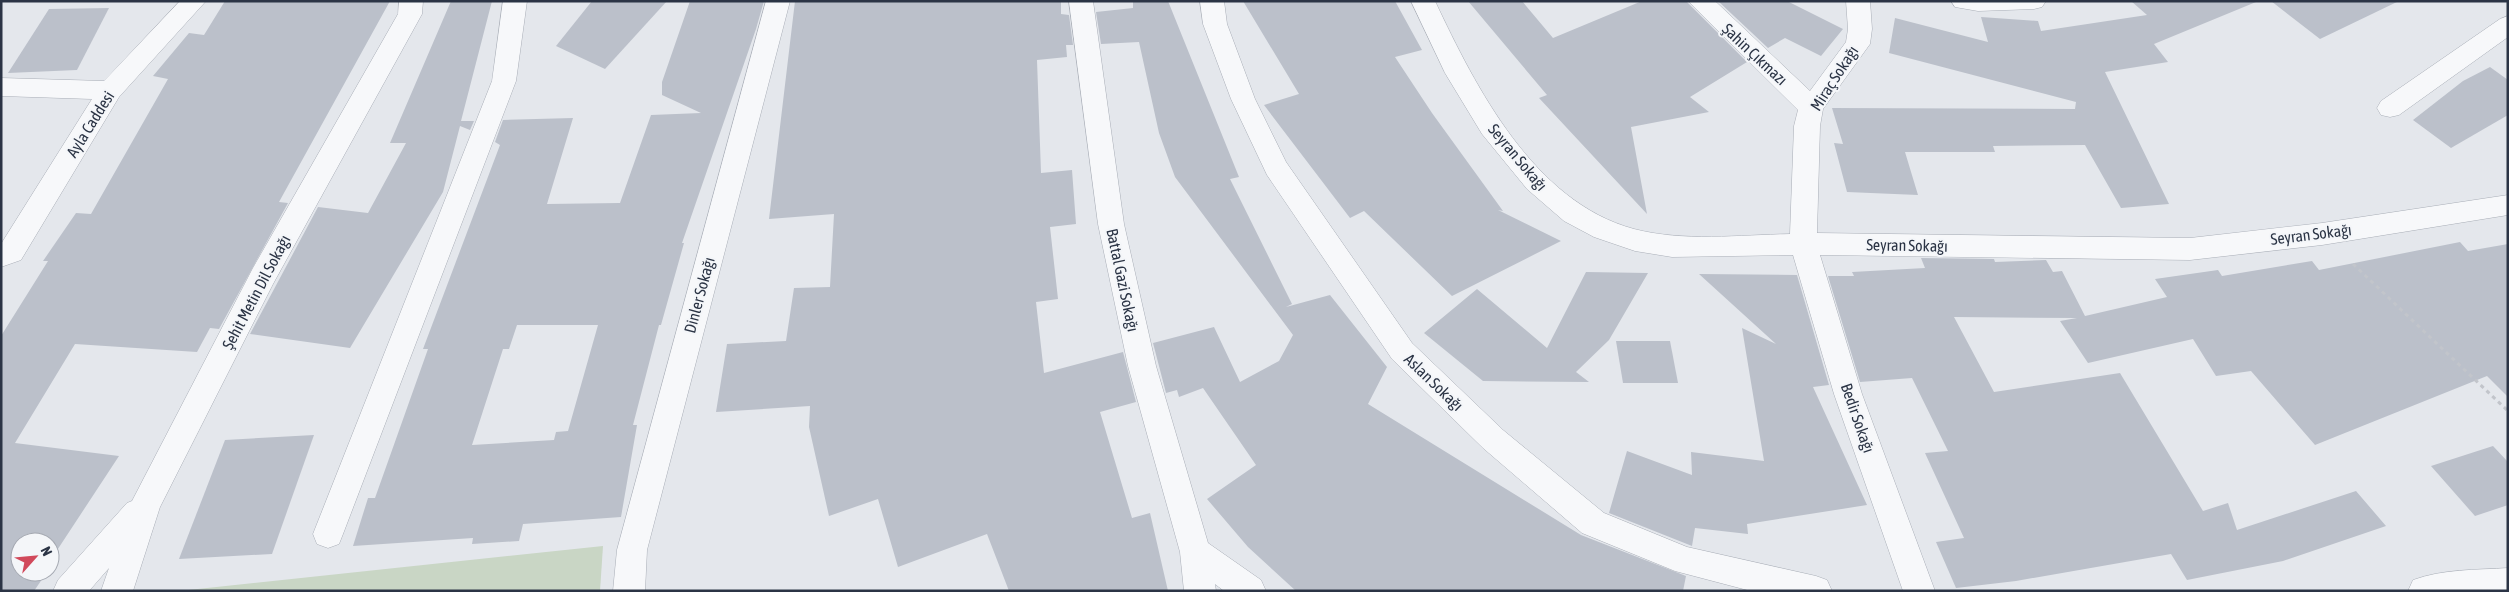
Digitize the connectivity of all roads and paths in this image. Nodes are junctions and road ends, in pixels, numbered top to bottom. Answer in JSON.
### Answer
{"nodes":[{"id":1,"x":194,"y":1,"type":"edge"},
{"id":2,"x":411,"y":1,"type":"edge"},
{"id":3,"x":514,"y":1,"type":"edge"},
{"id":4,"x":778,"y":1,"type":"edge"},
{"id":5,"x":1081,"y":1,"type":"edge"},
{"id":6,"x":1212,"y":1,"type":"edge"},
{"id":7,"x":1423,"y":1,"type":"edge"},
{"id":8,"x":1700,"y":1,"type":"edge"},
{"id":9,"x":1858,"y":1,"type":"edge"},
{"id":10,"x":1963,"y":1,"type":"edge"},
{"id":11,"x":2034,"y":1,"type":"edge"},
{"id":12,"x":2508,"y":25,"type":"edge"},
{"id":13,"x":1,"y":87,"type":"edge"},
{"id":14,"x":110,"y":90,"type":"junction"},
{"id":15,"x":1811,"y":107,"type":"junction"},
{"id":16,"x":2390,"y":108,"type":"dead end"},
{"id":17,"x":2508,"y":206,"type":"edge"},
{"id":18,"x":2322,"y":234,"type":"junction"},
{"id":19,"x":1803,"y":244,"type":"junction"},
{"id":20,"x":4,"y":258,"type":"edge"},
{"id":21,"x":2508,"y":411,"type":"edge"},
{"id":22,"x":146,"y":504,"type":"junction"},
{"id":23,"x":328,"y":534,"type":"dead end"},
{"id":24,"x":1195,"y":552,"type":"junction"},
{"id":25,"x":2508,"y":583,"type":"edge"},
{"id":26,"x":69,"y":591,"type":"edge"},
{"id":27,"x":117,"y":591,"type":"edge"},
{"id":28,"x":629,"y":591,"type":"edge"},
{"id":29,"x":1200,"y":591,"type":"edge"},
{"id":30,"x":1250,"y":591,"type":"edge"},
{"id":31,"x":1816,"y":591,"type":"edge"},
{"id":32,"x":1919,"y":591,"type":"edge"},
{"id":33,"x":2424,"y":591,"type":"edge"}],
"edges":[{"from":1,"to":14,"type":"street","name":"Ayla Caddesi"},
{"from":2,"to":22,"type":"street","name":"Şehit Metin Dil Sokağı"},
{"from":3,"to":23,"type":"street"},
{"from":4,"to":28,"type":"street","name":"Dinler Sokağı"},
{"from":5,"to":24,"type":"street","name":"Battal Gazi Sokağı"},
{"from":6,"to":31,"type":"street","name":"Aslan Sokağı"},
{"from":7,"to":19,"type":"street","name":"Seyran Sokağı"},
{"from":8,"to":15,"type":"street","name":"Şahin Çıkmazı"},
{"from":9,"to":15,"type":"street","name":"Miraç Sokağı"},
{"from":10,"to":11,"type":"street"},
{"from":12,"to":16,"type":"street"},
{"from":13,"to":14,"type":"street"},
{"from":14,"to":20,"type":"street","name":"Ayla Caddesi"},
{"from":15,"to":19,"type":"street","name":"Miraç Sokağı"},
{"from":17,"to":18,"type":"street","name":"Seyran Sokağı"},
{"from":18,"to":19,"type":"street","name":"Seyran Sokağı"},
{"from":18,"to":21,"type":"path"},
{"from":19,"to":32,"type":"street","name":"Bedir Sokağı"},
{"from":22,"to":26,"type":"street"},
{"from":22,"to":27,"type":"street","name":"Şehit Metin Dil Sokağı"},
{"from":24,"to":29,"type":"street","name":"Battal Gazi Sokağı"},
{"from":24,"to":30,"type":"street"},
{"from":25,"to":33,"type":"street"}]}
